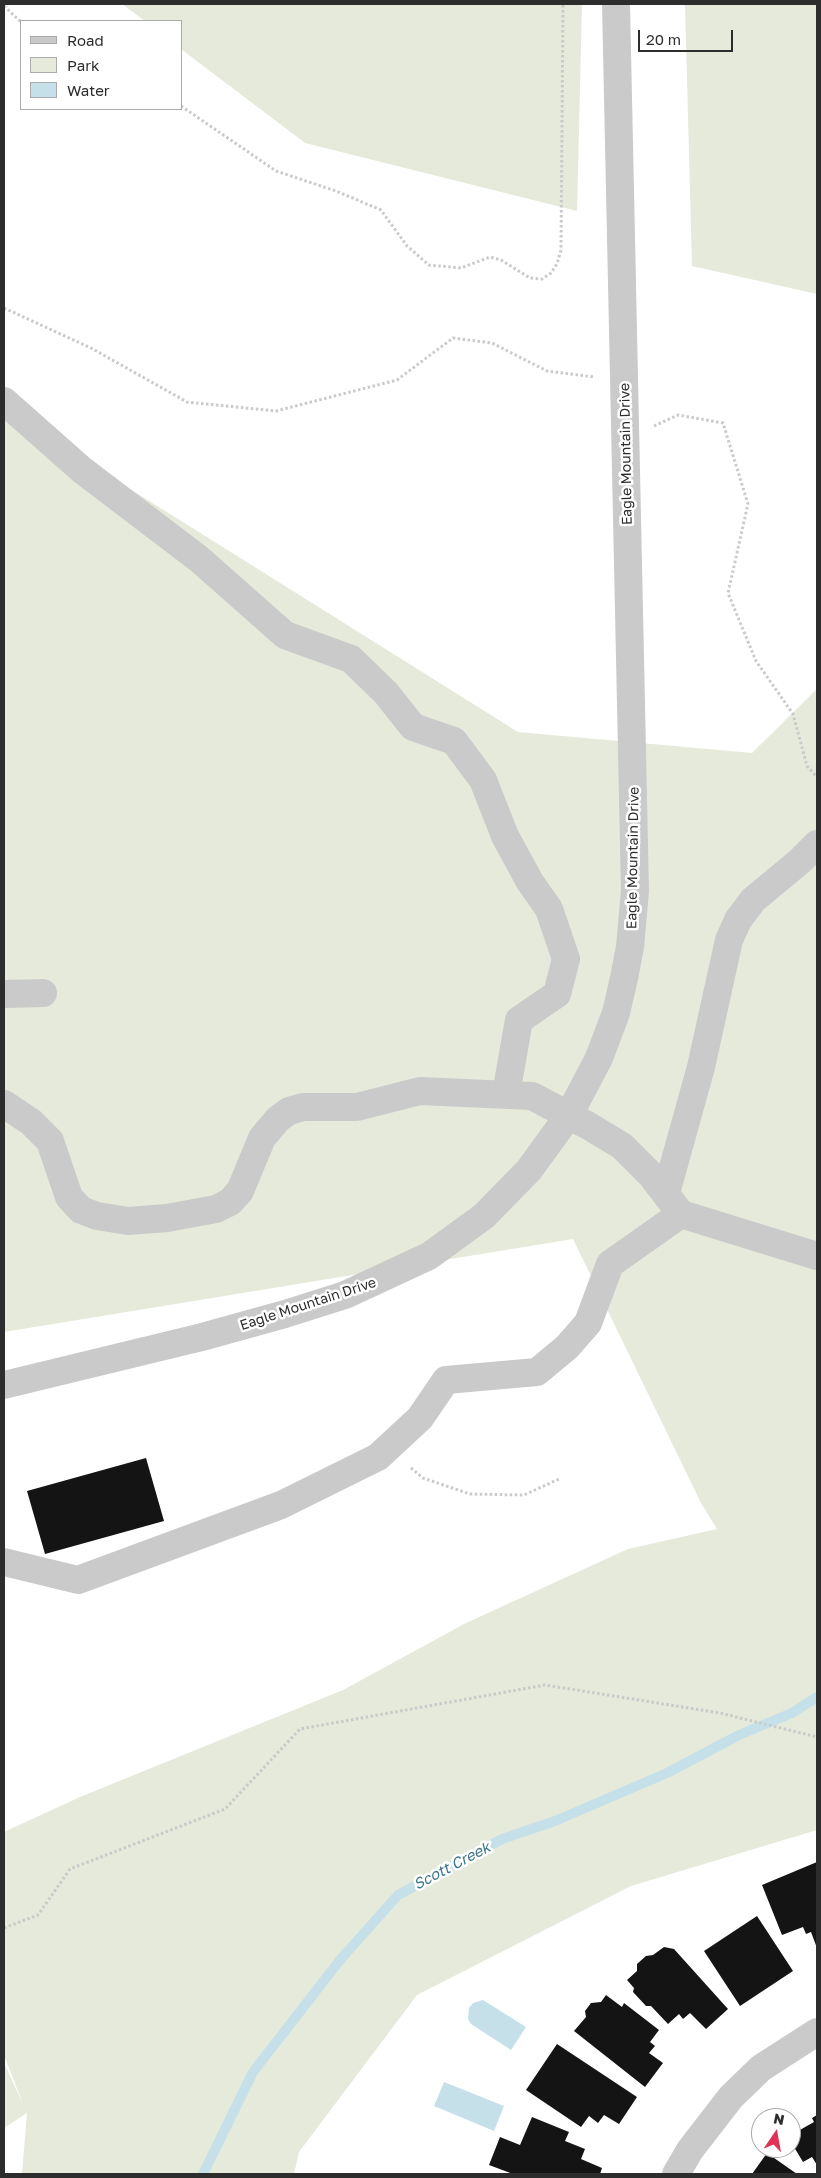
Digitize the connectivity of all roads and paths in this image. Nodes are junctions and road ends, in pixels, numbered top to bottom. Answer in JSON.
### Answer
{"nodes":[{"id":1,"x":563,"y":4,"type":"edge"},
{"id":2,"x":616,"y":4,"type":"edge"},
{"id":3,"x":4,"y":6,"type":"edge"},
{"id":4,"x":20,"y":21,"type":"edge"},
{"id":5,"x":182,"y":107,"type":"edge"},
{"id":6,"x":4,"y":308,"type":"edge"},
{"id":7,"x":625,"y":380,"type":"junction"},
{"id":8,"x":4,"y":401,"type":"edge"},
{"id":9,"x":626,"y":437,"type":"junction"},
{"id":10,"x":817,"y":777,"type":"edge"},
{"id":11,"x":817,"y":844,"type":"edge"},
{"id":12,"x":43,"y":993,"type":"dead end"},
{"id":13,"x":4,"y":994,"type":"edge"},
{"id":14,"x":506,"y":1094,"type":"junction"},
{"id":15,"x":4,"y":1104,"type":"edge"},
{"id":16,"x":569,"y":1115,"type":"junction"},
{"id":17,"x":674,"y":1204,"type":"junction"},
{"id":18,"x":817,"y":1256,"type":"edge"},
{"id":19,"x":4,"y":1385,"type":"edge"},
{"id":20,"x":387,"y":1449,"type":"junction"},
{"id":21,"x":560,"y":1479,"type":"dead end"},
{"id":22,"x":4,"y":1562,"type":"edge"},
{"id":23,"x":817,"y":1737,"type":"edge"},
{"id":24,"x":4,"y":1928,"type":"edge"},
{"id":25,"x":817,"y":2032,"type":"edge"},
{"id":26,"x":676,"y":2174,"type":"edge"}],
"edges":[{"from":1,"to":5,"type":"path"},
{"from":2,"to":7,"type":"street","name":"Eagle Mountain Drive"},
{"from":3,"to":4,"type":"path"},
{"from":6,"to":7,"type":"path"},
{"from":7,"to":9,"type":"street","name":"Eagle Mountain Drive"},
{"from":8,"to":14,"type":"street"},
{"from":9,"to":10,"type":"path"},
{"from":9,"to":16,"type":"street","name":"Eagle Mountain Drive"},
{"from":11,"to":17,"type":"street"},
{"from":12,"to":13,"type":"street"},
{"from":14,"to":15,"type":"street"},
{"from":14,"to":16,"type":"street"},
{"from":16,"to":17,"type":"street"},
{"from":16,"to":19,"type":"street","name":"Eagle Mountain Drive"},
{"from":17,"to":18,"type":"street"},
{"from":17,"to":20,"type":"street"},
{"from":20,"to":21,"type":"path"},
{"from":20,"to":22,"type":"street"},
{"from":23,"to":24,"type":"path"},
{"from":25,"to":26,"type":"street"}]}
